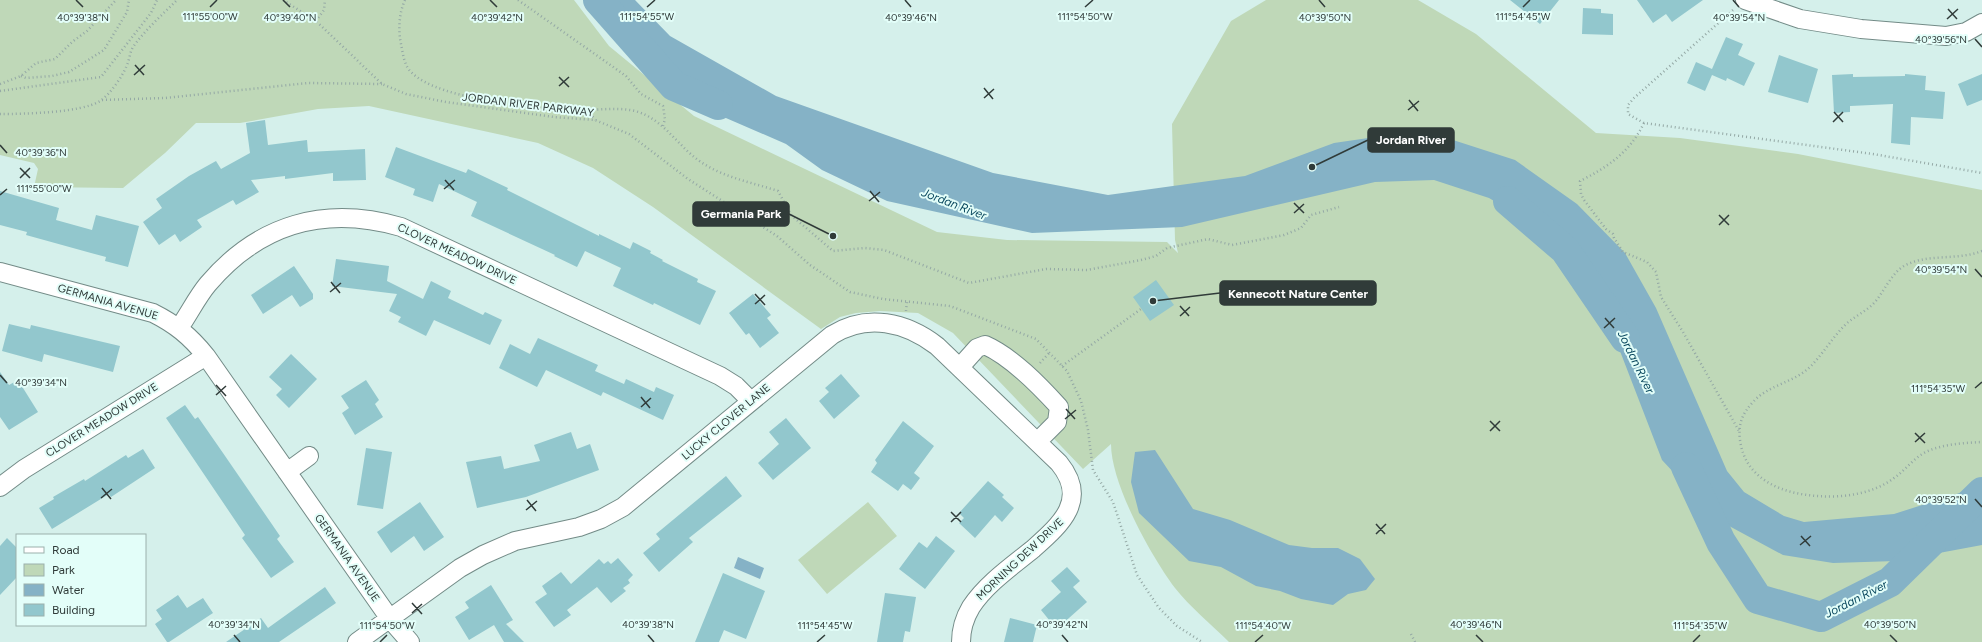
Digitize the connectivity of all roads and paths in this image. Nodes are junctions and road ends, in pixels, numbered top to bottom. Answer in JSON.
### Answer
{"nodes":[{"id":1,"x":116,"y":0,"type":"edge"},
{"id":2,"x":129,"y":0,"type":"edge"},
{"id":3,"x":157,"y":0,"type":"edge"},
{"id":4,"x":177,"y":0,"type":"edge"},
{"id":5,"x":283,"y":0,"type":"edge"},
{"id":6,"x":325,"y":0,"type":"edge"},
{"id":7,"x":405,"y":0,"type":"edge"},
{"id":8,"x":518,"y":0,"type":"edge"},
{"id":9,"x":1742,"y":3,"type":"edge"},
{"id":10,"x":316,"y":21,"type":"junction"},
{"id":11,"x":1982,"y":23,"type":"edge"},
{"id":12,"x":21,"y":76,"type":"junction"},
{"id":13,"x":0,"y":84,"type":"edge"},
{"id":14,"x":382,"y":84,"type":"junction"},
{"id":15,"x":0,"y":91,"type":"edge"},
{"id":16,"x":102,"y":100,"type":"junction"},
{"id":17,"x":588,"y":110,"type":"junction"},
{"id":18,"x":0,"y":114,"type":"edge"},
{"id":19,"x":595,"y":120,"type":"junction"},
{"id":20,"x":1644,"y":123,"type":"junction"},
{"id":21,"x":662,"y":126,"type":"junction"},
{"id":22,"x":1982,"y":173,"type":"edge"},
{"id":23,"x":1339,"y":207,"type":"dead end"},
{"id":24,"x":1982,"y":251,"type":"edge"},
{"id":25,"x":0,"y":272,"type":"edge"},
{"id":26,"x":1141,"y":309,"type":"dead end"},
{"id":27,"x":179,"y":328,"type":"junction"},
{"id":28,"x":206,"y":356,"type":"junction"},
{"id":29,"x":1062,"y":366,"type":"junction"},
{"id":30,"x":960,"y":367,"type":"junction"},
{"id":31,"x":750,"y":401,"type":"junction"},
{"id":32,"x":1739,"y":432,"type":"junction"},
{"id":33,"x":1037,"y":442,"type":"junction"},
{"id":34,"x":1982,"y":442,"type":"edge"},
{"id":35,"x":309,"y":456,"type":"dead end"},
{"id":36,"x":286,"y":472,"type":"junction"},
{"id":37,"x":1068,"y":476,"type":"joint"},
{"id":38,"x":0,"y":487,"type":"edge"},
{"id":39,"x":390,"y":619,"type":"junction"},
{"id":40,"x":1411,"y":634,"type":"dead end"},
{"id":41,"x":357,"y":642,"type":"edge"},
{"id":42,"x":410,"y":642,"type":"edge"},
{"id":43,"x":961,"y":642,"type":"edge"},
{"id":44,"x":1202,"y":642,"type":"edge"},
{"id":45,"x":1415,"y":642,"type":"edge"}],
"edges":[{"from":1,"to":12,"type":"path"},
{"from":2,"to":12,"type":"path"},
{"from":3,"to":15,"type":"path"},
{"from":4,"to":16,"type":"path"},
{"from":5,"to":10,"type":"path","name":"JORDAN RIVER PARKWAY"},
{"from":6,"to":10,"type":"path"},
{"from":7,"to":17,"type":"path"},
{"from":8,"to":21,"type":"path"},
{"from":9,"to":11,"type":"street"},
{"from":9,"to":20,"type":"path"},
{"from":10,"to":14,"type":"path","name":"JORDAN RIVER PARKWAY"},
{"from":12,"to":13,"type":"path"},
{"from":14,"to":16,"type":"path"},
{"from":14,"to":19,"type":"path","name":"JORDAN RIVER PARKWAY"},
{"from":16,"to":18,"type":"path"},
{"from":17,"to":19,"type":"path"},
{"from":17,"to":21,"type":"path"},
{"from":19,"to":29,"type":"path","name":"JORDAN RIVER PARKWAY"},
{"from":20,"to":22,"type":"path"},
{"from":20,"to":32,"type":"path"},
{"from":21,"to":23,"type":"path"},
{"from":24,"to":32,"type":"path"},
{"from":25,"to":27,"type":"street","name":"GERMANIA AVENUE"},
{"from":26,"to":29,"type":"path"},
{"from":27,"to":28,"type":"street","name":"GERMANIA AVENUE"},
{"from":27,"to":31,"type":"street","name":"CLOVER MEADOW DRIVE"},
{"from":28,"to":36,"type":"street","name":"GERMANIA AVENUE"},
{"from":28,"to":38,"type":"street","name":"CLOVER MEADOW DRIVE"},
{"from":29,"to":44,"type":"path","name":"JORDAN RIVER PARKWAY"},
{"from":30,"to":31,"type":"street","name":"LUCKY CLOVER LANE"},
{"from":30,"to":33,"type":"street","name":"LUCKY CLOVER LANE"},
{"from":30,"to":33,"type":"street"},
{"from":31,"to":39,"type":"street","name":"LUCKY CLOVER LANE"},
{"from":32,"to":34,"type":"path"},
{"from":33,"to":37,"type":"street","name":"LUCKY CLOVER LANE"},
{"from":35,"to":36,"type":"street"},
{"from":36,"to":39,"type":"street","name":"GERMANIA AVENUE"},
{"from":37,"to":43,"type":"street","name":"MORNING DEW DRIVE"},
{"from":39,"to":41,"type":"street","name":"LUCKY CLOVER LANE"},
{"from":39,"to":42,"type":"street","name":"GERMANIA AVENUE"},
{"from":40,"to":45,"type":"path"}]}
